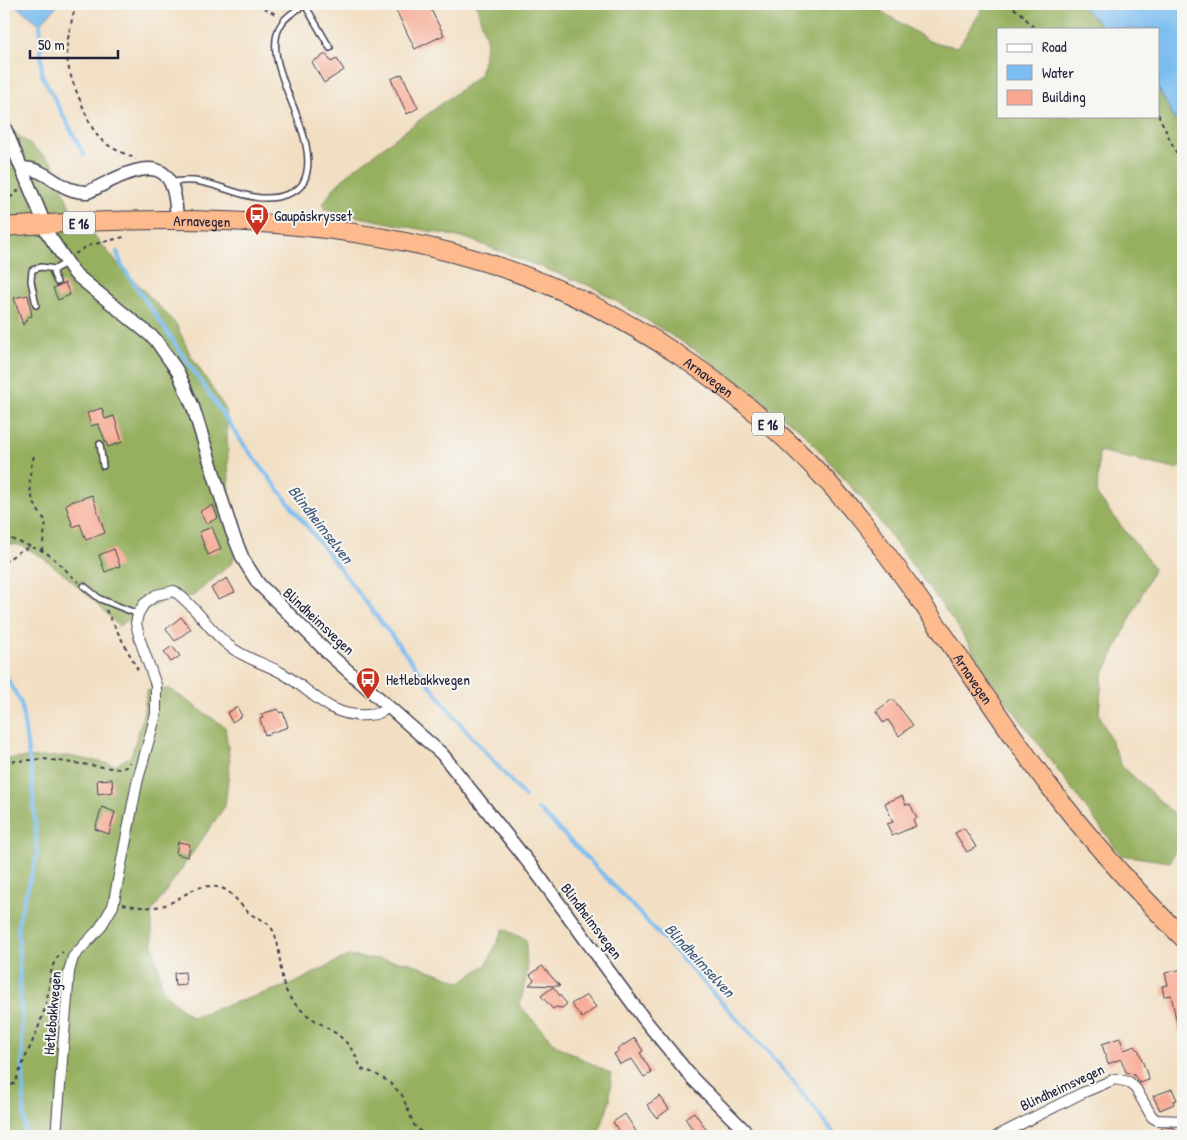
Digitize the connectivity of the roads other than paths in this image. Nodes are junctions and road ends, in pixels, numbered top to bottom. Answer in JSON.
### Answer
{"nodes":[{"id":1,"x":305,"y":4,"type":"edge"},
{"id":2,"x":330,"y":48,"type":"dead end"},
{"id":3,"x":4,"y":126,"type":"edge"},
{"id":4,"x":25,"y":173,"type":"junction"},
{"id":5,"x":170,"y":183,"type":"junction"},
{"id":6,"x":41,"y":215,"type":"dead end"},
{"id":7,"x":177,"y":221,"type":"junction"},
{"id":8,"x":4,"y":227,"type":"edge"},
{"id":9,"x":46,"y":231,"type":"dead end"},
{"id":10,"x":61,"y":266,"type":"junction"},
{"id":11,"x":56,"y":282,"type":"dead end"},
{"id":12,"x":36,"y":305,"type":"dead end"},
{"id":13,"x":100,"y":444,"type":"dead end"},
{"id":14,"x":103,"y":466,"type":"dead end"},
{"id":15,"x":84,"y":586,"type":"road end"},
{"id":16,"x":138,"y":614,"type":"junction"},
{"id":17,"x":388,"y":707,"type":"junction"},
{"id":18,"x":1183,"y":938,"type":"edge"},
{"id":19,"x":1183,"y":1121,"type":"edge"},
{"id":20,"x":56,"y":1136,"type":"edge"},
{"id":21,"x":750,"y":1136,"type":"edge"},
{"id":22,"x":997,"y":1136,"type":"edge"}],
"edges":[{"from":1,"to":2,"type":"lane"},
{"from":1,"to":5,"type":"lane"},
{"from":3,"to":4,"type":"street"},
{"from":4,"to":5,"type":"street"},
{"from":4,"to":6,"type":"street"},
{"from":5,"to":7,"type":"street"},
{"from":7,"to":8,"type":"highway","name":"Arnavegen","number":"E 16"},
{"from":7,"to":18,"type":"highway","name":"Arnavegen","number":"E 16"},
{"from":9,"to":10,"type":"street","name":"Blindheimsvegen"},
{"from":10,"to":11,"type":"lane"},
{"from":10,"to":12,"type":"lane"},
{"from":10,"to":17,"type":"street","name":"Blindheimsvegen"},
{"from":13,"to":14,"type":"lane"},
{"from":15,"to":16,"type":"lane"},
{"from":16,"to":17,"type":"street"},
{"from":16,"to":20,"type":"street","name":"Hetlebakkvegen"},
{"from":17,"to":21,"type":"street","name":"Blindheimsvegen"},
{"from":19,"to":22,"type":"street","name":"Blindheimsvegen"}]}
